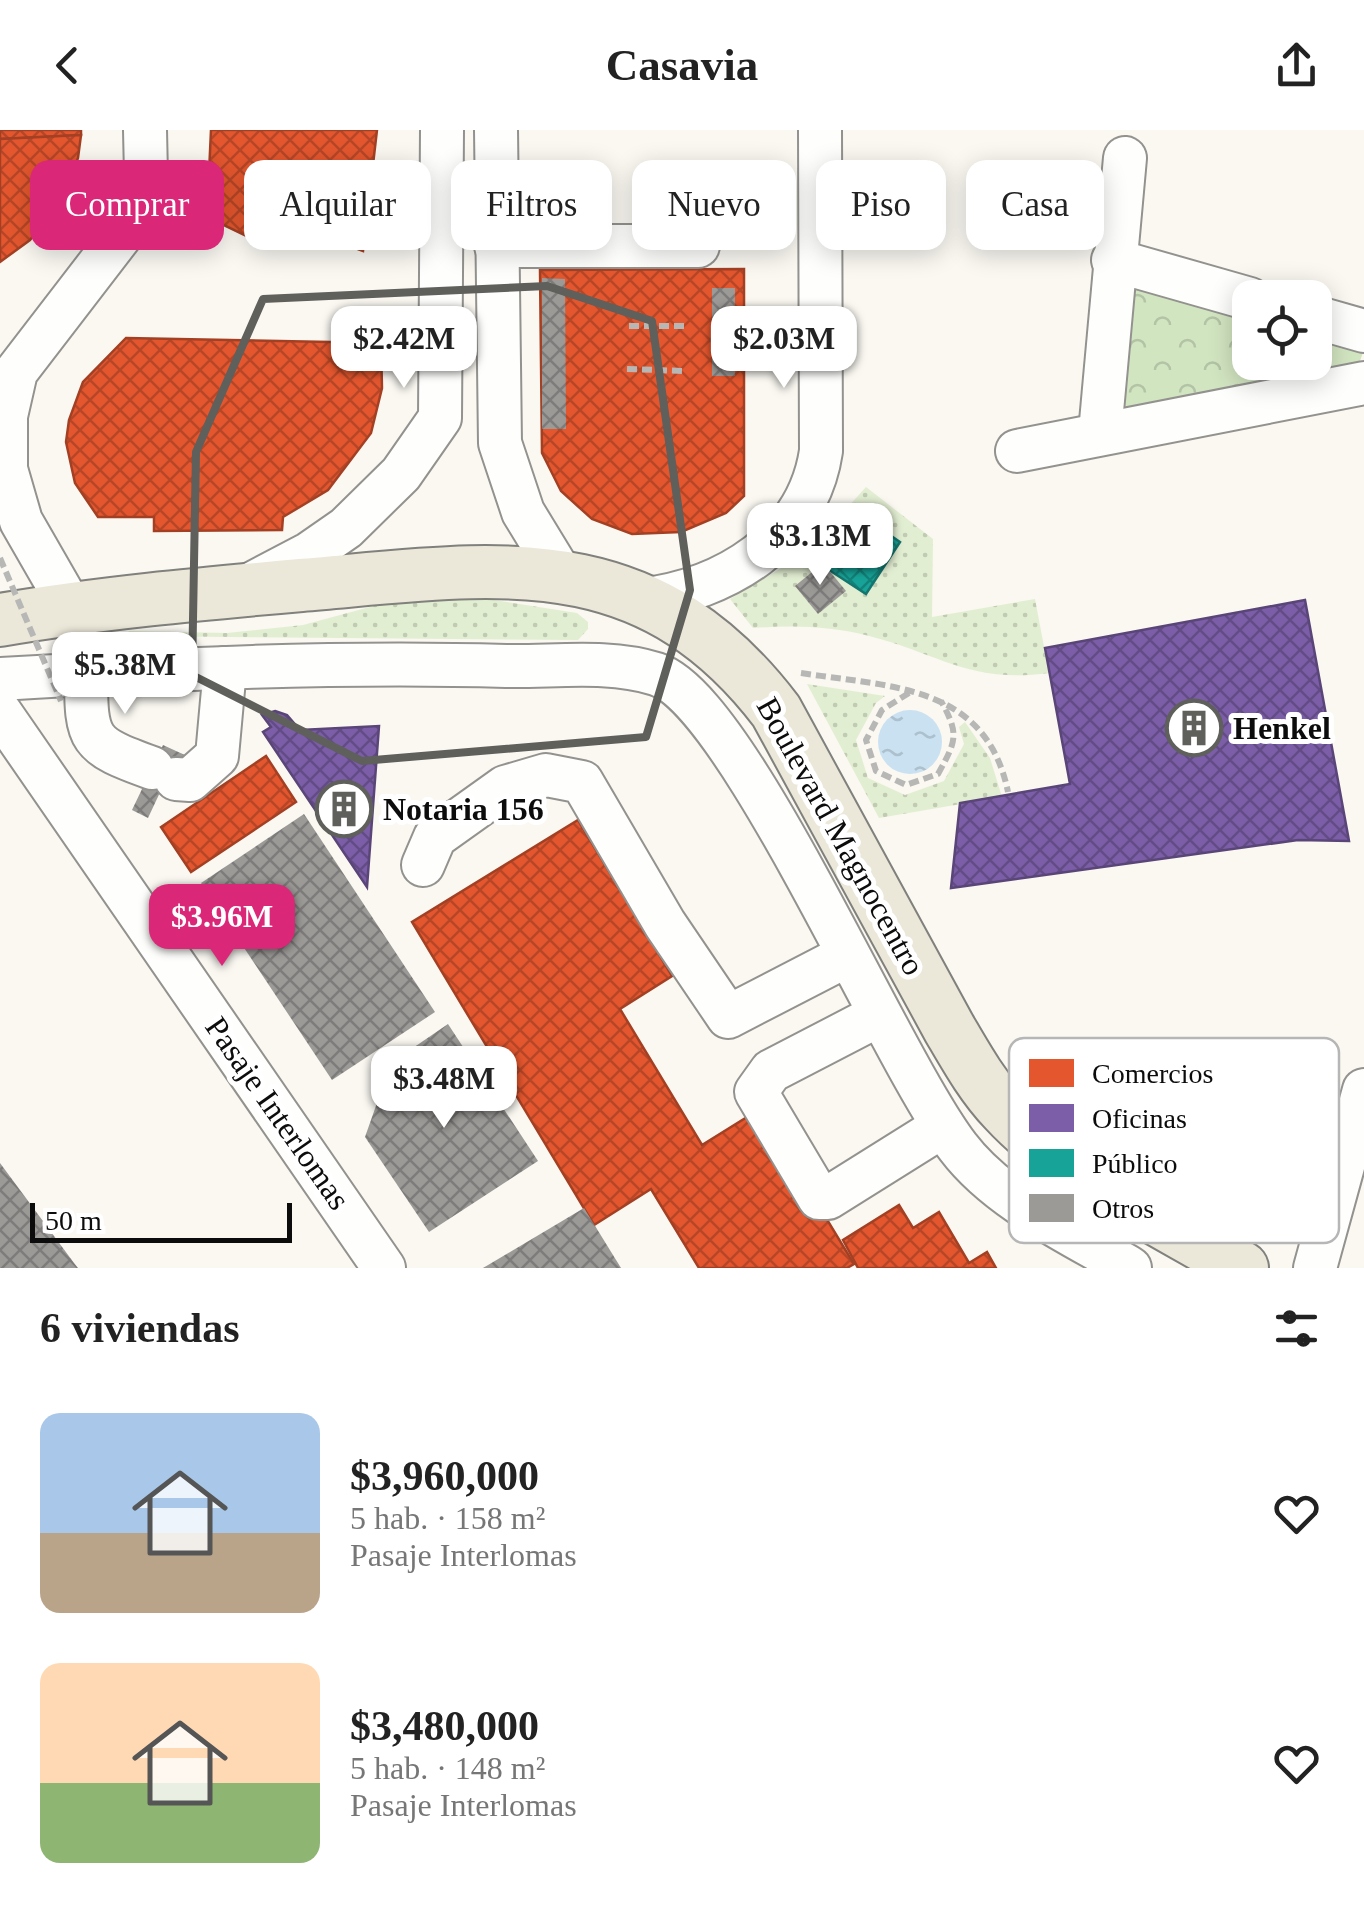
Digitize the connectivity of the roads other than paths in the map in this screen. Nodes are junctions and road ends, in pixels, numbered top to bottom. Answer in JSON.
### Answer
{"nodes":[{"id":1,"x":145,"y":130,"type":"edge"},
{"id":2,"x":442,"y":130,"type":"edge"},
{"id":3,"x":496,"y":130,"type":"edge"},
{"id":4,"x":820,"y":130,"type":"edge"},
{"id":5,"x":1125,"y":158,"type":"dead end"},
{"id":6,"x":496,"y":160,"type":"edge"},
{"id":7,"x":496,"y":250,"type":"edge"},
{"id":8,"x":1113,"y":260,"type":"junction"},
{"id":9,"x":1232,"y":293,"type":"edge"},
{"id":10,"x":1332,"y":322,"type":"edge"},
{"id":11,"x":1364,"y":331,"type":"edge"},
{"id":12,"x":1364,"y":383,"type":"edge"},
{"id":13,"x":1100,"y":434,"type":"junction"},
{"id":14,"x":1017,"y":451,"type":"dead end"},
{"id":15,"x":562,"y":576,"type":"junction"},
{"id":16,"x":231,"y":592,"type":"junction"},
{"id":17,"x":640,"y":600,"type":"junction"},
{"id":18,"x":71,"y":608,"type":"junction"},
{"id":19,"x":0,"y":620,"type":"edge"},
{"id":20,"x":225,"y":668,"type":"junction"},
{"id":21,"x":0,"y":679,"type":"edge"},
{"id":22,"x":73,"y":688,"type":"junction"},
{"id":23,"x":0,"y":712,"type":"edge"},
{"id":24,"x":423,"y":864,"type":"dead end"},
{"id":25,"x":846,"y":956,"type":"junction"},
{"id":26,"x":878,"y":1016,"type":"junction"},
{"id":27,"x":1364,"y":1090,"type":"edge"},
{"id":28,"x":1009,"y":1114,"type":"edge"},
{"id":29,"x":944,"y":1126,"type":"junction"},
{"id":30,"x":1339,"y":1181,"type":"edge"},
{"id":31,"x":1009,"y":1192,"type":"edge"},
{"id":32,"x":1088,"y":1243,"type":"edge"},
{"id":33,"x":1200,"y":1243,"type":"edge"},
{"id":34,"x":1322,"y":1243,"type":"edge"},
{"id":35,"x":1126,"y":1267,"type":"edge"},
{"id":36,"x":384,"y":1268,"type":"edge"},
{"id":37,"x":1242,"y":1268,"type":"edge"},
{"id":38,"x":1315,"y":1268,"type":"edge"}],
"edges":[{"from":1,"to":18,"type":"street"},
{"from":2,"to":16,"type":"street"},
{"from":3,"to":6,"type":"street"},
{"from":4,"to":17,"type":"street"},
{"from":5,"to":8,"type":"street"},
{"from":7,"to":15,"type":"street"},
{"from":8,"to":9,"type":"street"},
{"from":8,"to":13,"type":"street"},
{"from":10,"to":11,"type":"street"},
{"from":12,"to":13,"type":"street"},
{"from":13,"to":14,"type":"street"},
{"from":15,"to":16,"type":"main road","name":"Boulevard Magnocentro"},
{"from":15,"to":17,"type":"main road","name":"Boulevard Magnocentro"},
{"from":16,"to":18,"type":"main road","name":"Boulevard Magnocentro"},
{"from":17,"to":28,"type":"main road","name":"Boulevard Magnocentro"},
{"from":18,"to":19,"type":"main road","name":"Boulevard Magnocentro"},
{"from":20,"to":22,"type":"street","name":"Boulevard Magnocentro"},
{"from":20,"to":22,"type":"street"},
{"from":20,"to":25,"type":"street","name":"Boulevard Magnocentro"},
{"from":21,"to":22,"type":"street","name":"Boulevard Magnocentro"},
{"from":23,"to":36,"type":"street","name":"Pasaje Interlomas"},
{"from":24,"to":25,"type":"street"},
{"from":25,"to":26,"type":"street","name":"Boulevard Magnocentro"},
{"from":26,"to":29,"type":"street","name":"Boulevard Magnocentro"},
{"from":26,"to":29,"type":"street"},
{"from":27,"to":30,"type":"street"},
{"from":29,"to":31,"type":"street","name":"Boulevard Magnocentro"},
{"from":32,"to":35,"type":"street","name":"Boulevard Magnocentro"},
{"from":33,"to":37,"type":"main road","name":"Boulevard Magnocentro"},
{"from":34,"to":38,"type":"street"}]}
